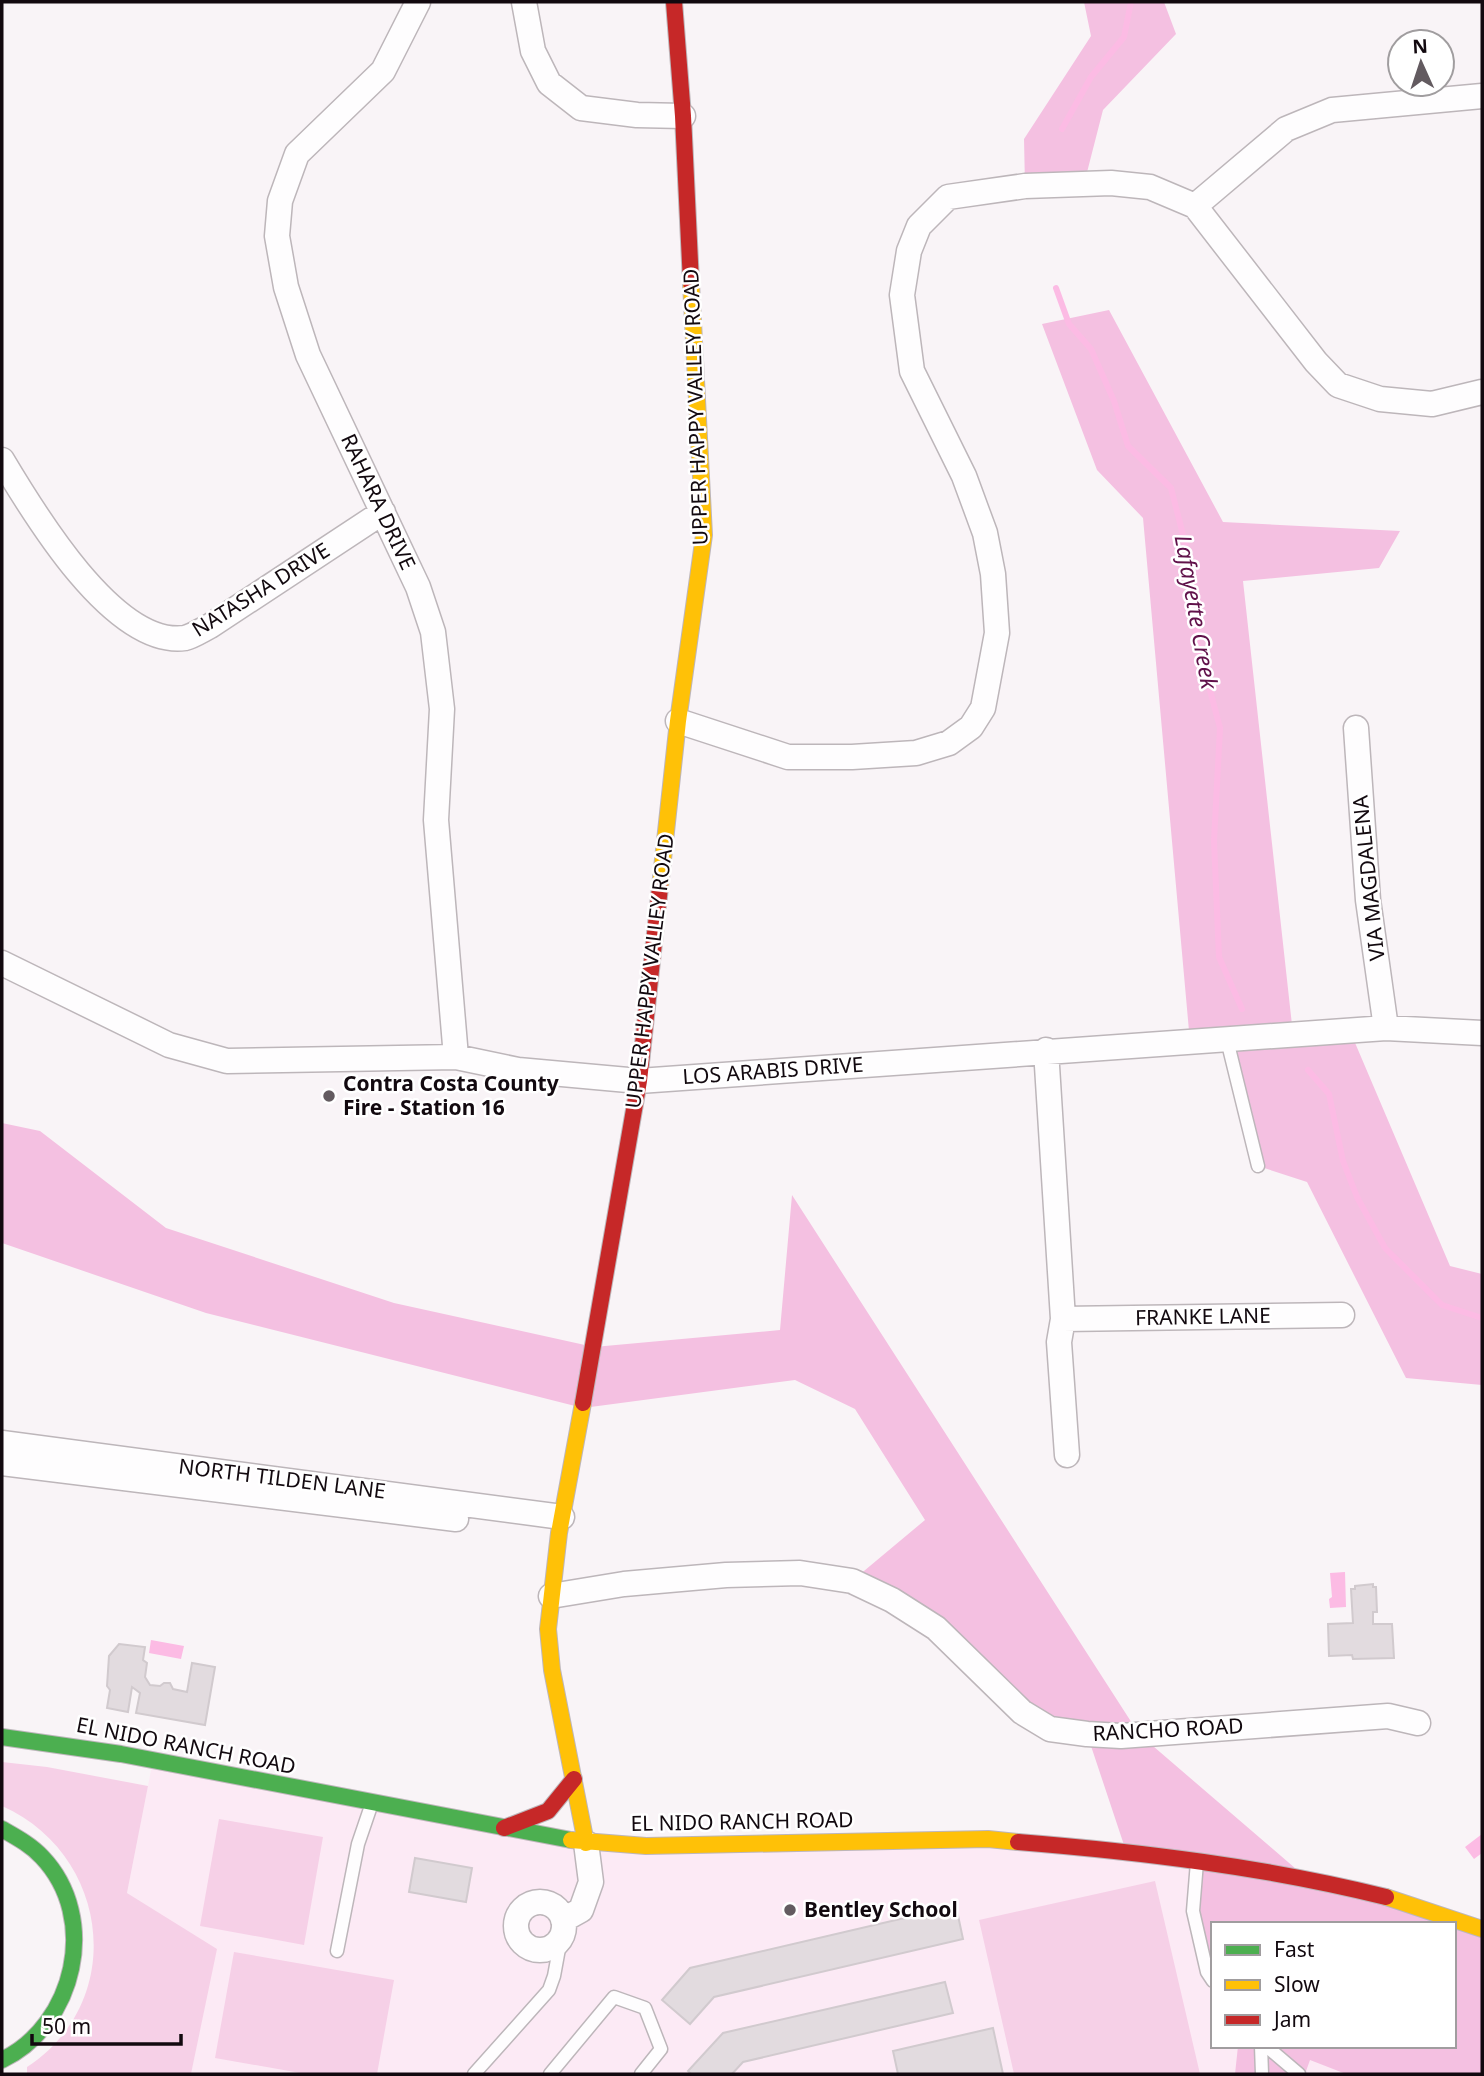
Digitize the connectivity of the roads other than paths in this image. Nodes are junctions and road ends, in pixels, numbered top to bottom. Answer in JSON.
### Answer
{"nodes":[{"id":1,"x":418,"y":2,"type":"edge"},
{"id":2,"x":524,"y":2,"type":"edge"},
{"id":3,"x":674,"y":2,"type":"edge"},
{"id":4,"x":1482,"y":96,"type":"edge"},
{"id":5,"x":683,"y":116,"type":"junction"},
{"id":6,"x":1195,"y":206,"type":"junction"},
{"id":7,"x":1482,"y":392,"type":"edge"},
{"id":8,"x":2,"y":460,"type":"edge"},
{"id":9,"x":383,"y":512,"type":"junction"},
{"id":10,"x":678,"y":722,"type":"junction"},
{"id":11,"x":1356,"y":728,"type":"dead end"},
{"id":12,"x":2,"y":963,"type":"edge"},
{"id":13,"x":1386,"y":1028,"type":"junction"},
{"id":14,"x":1482,"y":1033,"type":"edge"},
{"id":15,"x":1227,"y":1040,"type":"junction"},
{"id":16,"x":1046,"y":1050,"type":"junction"},
{"id":17,"x":456,"y":1057,"type":"junction"},
{"id":18,"x":639,"y":1081,"type":"junction"},
{"id":19,"x":1258,"y":1166,"type":"dead end"},
{"id":20,"x":1342,"y":1315,"type":"dead end"},
{"id":21,"x":1063,"y":1319,"type":"junction"},
{"id":22,"x":2,"y":1443,"type":"edge"},
{"id":23,"x":1067,"y":1455,"type":"dead end"},
{"id":24,"x":2,"y":1463,"type":"edge"},
{"id":25,"x":561,"y":1525,"type":"junction"},
{"id":26,"x":551,"y":1596,"type":"junction"},
{"id":27,"x":1418,"y":1723,"type":"dead end"},
{"id":28,"x":2,"y":1737,"type":"edge"},
{"id":29,"x":574,"y":1779,"type":"junction"},
{"id":30,"x":372,"y":1803,"type":"junction"},
{"id":31,"x":504,"y":1828,"type":"junction"},
{"id":32,"x":2,"y":1829,"type":"edge"},
{"id":33,"x":586,"y":1843,"type":"junction"},
{"id":34,"x":1197,"y":1861,"type":"junction"},
{"id":35,"x":562,"y":1929,"type":"joint"},
{"id":36,"x":1482,"y":1929,"type":"edge"},
{"id":37,"x":337,"y":1951,"type":"dead end"},
{"id":38,"x":1211,"y":1978,"type":"edge"},
{"id":39,"x":1264,"y":2048,"type":"edge"},
{"id":40,"x":1266,"y":2048,"type":"edge"},
{"id":41,"x":2,"y":2060,"type":"edge"},
{"id":42,"x":474,"y":2074,"type":"edge"},
{"id":43,"x":550,"y":2074,"type":"edge"},
{"id":44,"x":641,"y":2074,"type":"edge"},
{"id":45,"x":1262,"y":2074,"type":"edge"},
{"id":46,"x":1299,"y":2074,"type":"edge"}],
"edges":[{"from":1,"to":9,"type":"street","name":"RAHARA DRIVE"},
{"from":2,"to":5,"type":"street"},
{"from":3,"to":5,"type":"main road","name":"UPPER HAPPY VALLEY ROAD"},
{"from":4,"to":6,"type":"street"},
{"from":5,"to":10,"type":"main road","name":"UPPER HAPPY VALLEY ROAD"},
{"from":6,"to":7,"type":"street"},
{"from":6,"to":10,"type":"street"},
{"from":8,"to":9,"type":"street","name":"NATASHA DRIVE"},
{"from":9,"to":17,"type":"street","name":"RAHARA DRIVE"},
{"from":10,"to":18,"type":"main road","name":"UPPER HAPPY VALLEY ROAD"},
{"from":11,"to":13,"type":"street","name":"VIA MAGDALENA"},
{"from":12,"to":17,"type":"street","name":"LOS ARABIS DRIVE"},
{"from":13,"to":14,"type":"street","name":"LOS ARABIS DRIVE"},
{"from":13,"to":15,"type":"street","name":"LOS ARABIS DRIVE"},
{"from":15,"to":16,"type":"street","name":"LOS ARABIS DRIVE"},
{"from":15,"to":19,"type":"lane"},
{"from":16,"to":18,"type":"street","name":"LOS ARABIS DRIVE"},
{"from":16,"to":21,"type":"street"},
{"from":17,"to":18,"type":"street","name":"LOS ARABIS DRIVE"},
{"from":18,"to":25,"type":"main road","name":"UPPER HAPPY VALLEY ROAD"},
{"from":20,"to":21,"type":"street","name":"FRANKE LANE"},
{"from":21,"to":23,"type":"street"},
{"from":22,"to":25,"type":"street","name":"NORTH TILDEN LANE"},
{"from":24,"to":25,"type":"street"},
{"from":25,"to":26,"type":"main road","name":"UPPER HAPPY VALLEY ROAD"},
{"from":26,"to":27,"type":"street","name":"RANCHO ROAD"},
{"from":26,"to":29,"type":"main road","name":"UPPER HAPPY VALLEY ROAD"},
{"from":28,"to":30,"type":"main road","name":"EL NIDO RANCH ROAD"},
{"from":29,"to":31,"type":"main road"},
{"from":29,"to":33,"type":"main road","name":"UPPER HAPPY VALLEY ROAD"},
{"from":30,"to":31,"type":"main road","name":"EL NIDO RANCH ROAD"},
{"from":30,"to":37,"type":"lane"},
{"from":31,"to":33,"type":"main road","name":"EL NIDO RANCH ROAD"},
{"from":32,"to":41,"type":"main road"},
{"from":33,"to":34,"type":"main road","name":"EL NIDO RANCH ROAD"},
{"from":33,"to":35,"type":"street","name":"UPPER HAPPY VALLEY ROAD"},
{"from":34,"to":36,"type":"main road","name":"EL NIDO RANCH ROAD"},
{"from":34,"to":38,"type":"lane"},
{"from":35,"to":42,"type":"lane"},
{"from":39,"to":45,"type":"lane"},
{"from":40,"to":46,"type":"lane"},
{"from":43,"to":44,"type":"lane"}]}
